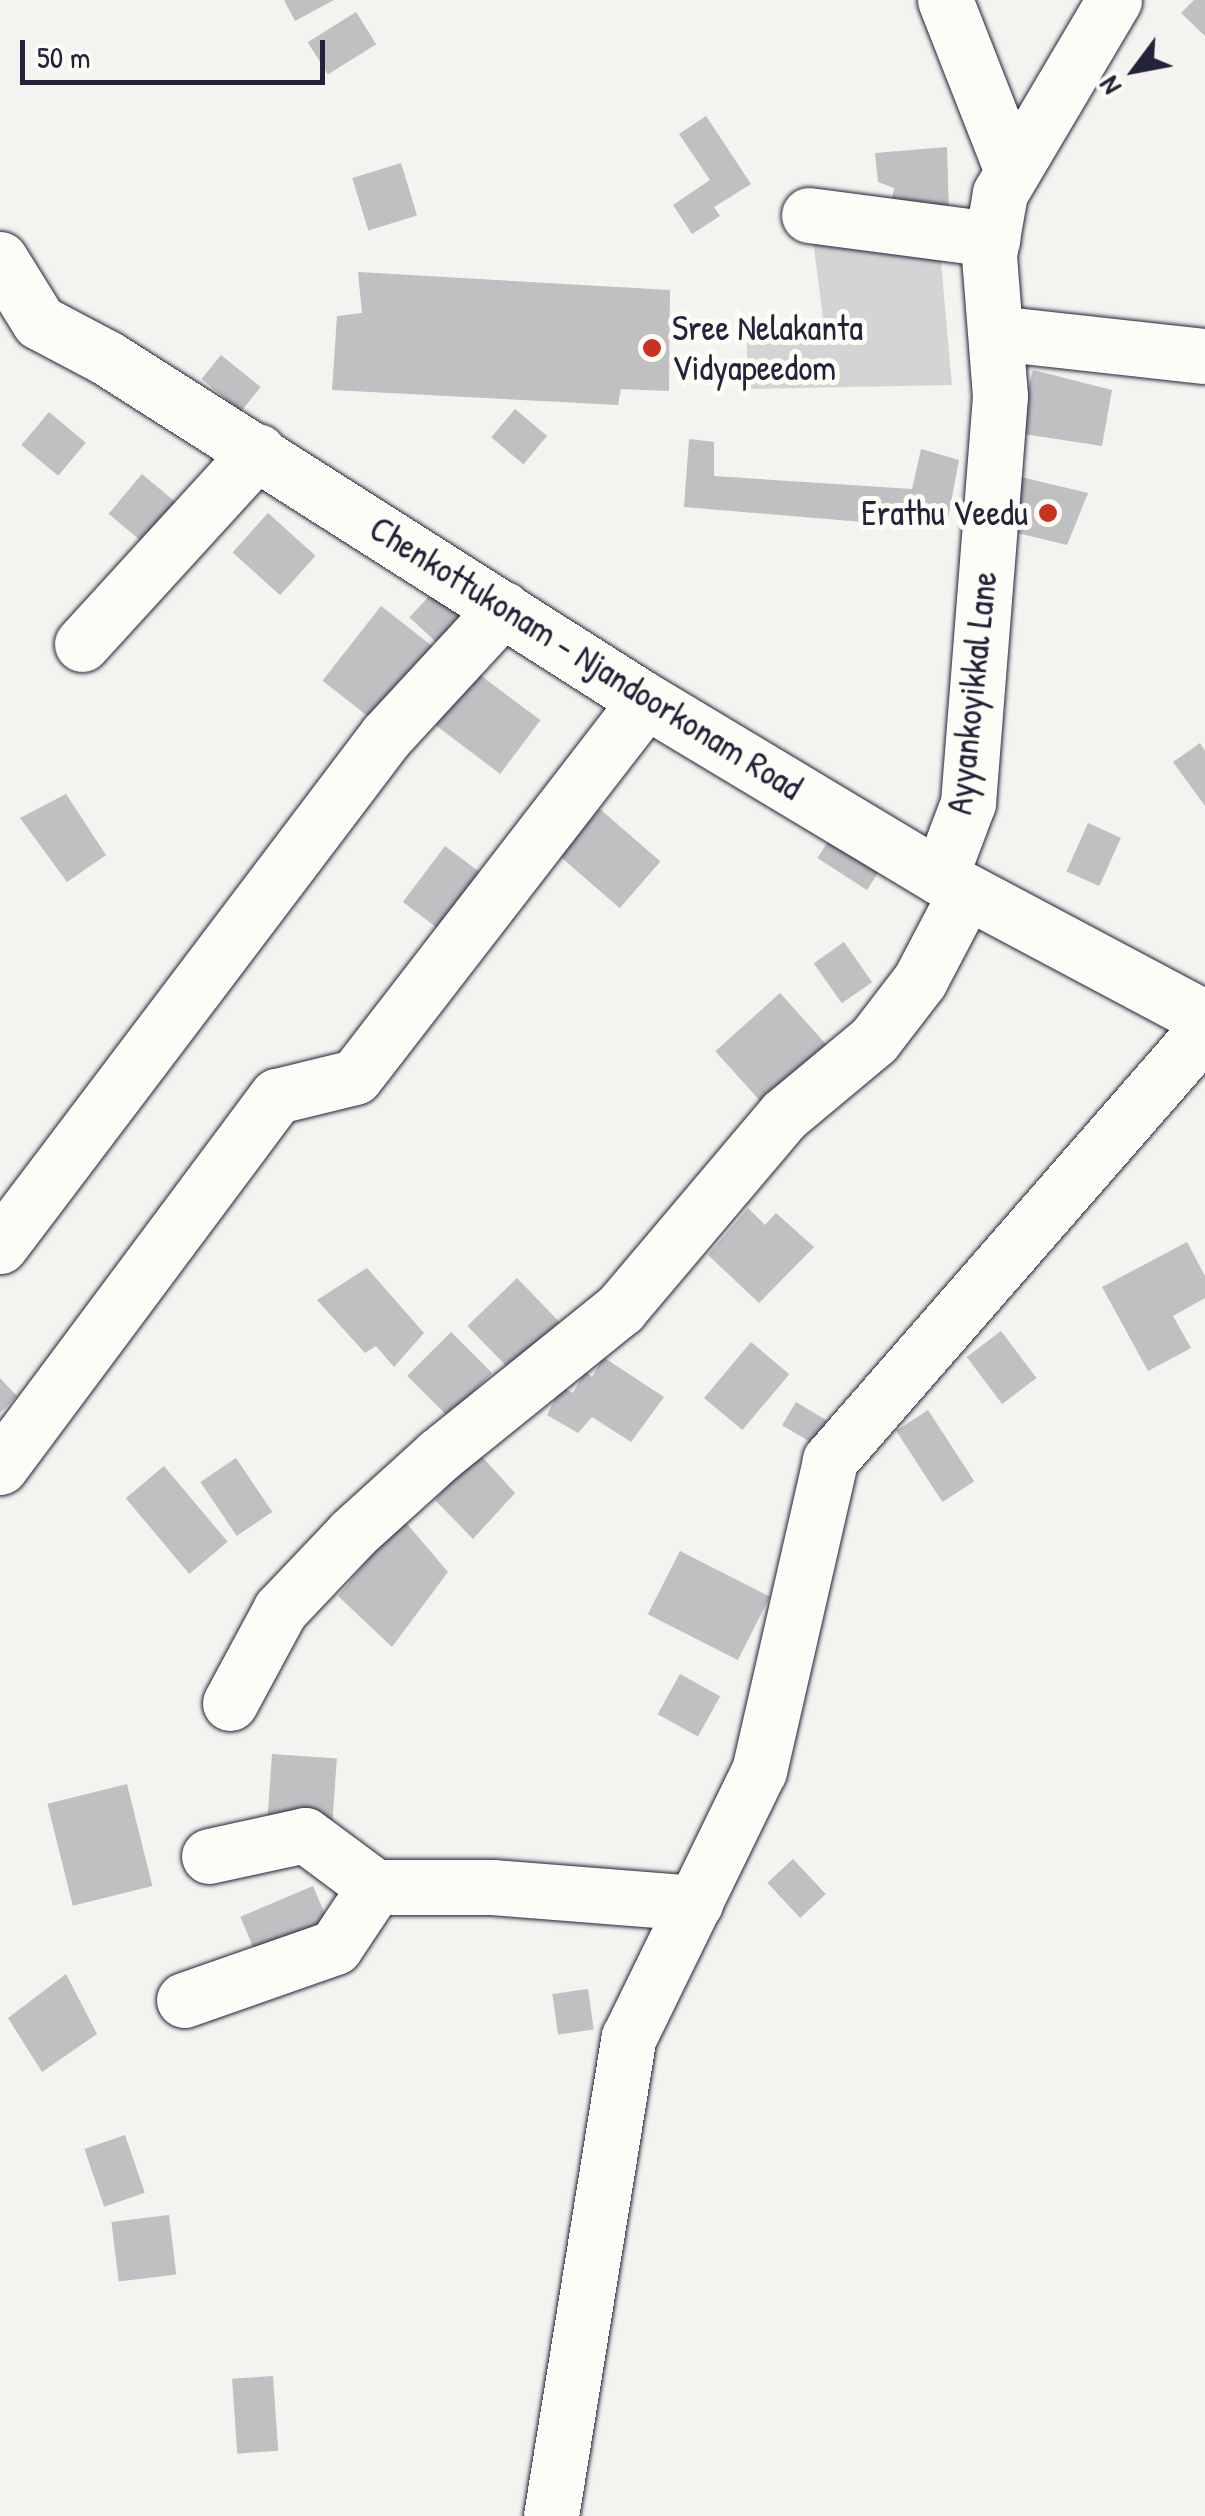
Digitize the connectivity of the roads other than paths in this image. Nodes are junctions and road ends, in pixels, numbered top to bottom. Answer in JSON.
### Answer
{"nodes":[{"id":1,"x":945,"y":0,"type":"edge"},
{"id":2,"x":1114,"y":0,"type":"edge"},
{"id":3,"x":1010,"y":166,"type":"junction"},
{"id":4,"x":809,"y":215,"type":"dead end"},
{"id":5,"x":992,"y":238,"type":"junction"},
{"id":6,"x":0,"y":259,"type":"edge"},
{"id":7,"x":20,"y":319,"type":"edge"},
{"id":8,"x":996,"y":333,"type":"junction"},
{"id":9,"x":1205,"y":356,"type":"edge"},
{"id":10,"x":258,"y":452,"type":"junction"},
{"id":11,"x":503,"y":608,"type":"junction"},
{"id":12,"x":82,"y":644,"type":"dead end"},
{"id":13,"x":646,"y":701,"type":"junction"},
{"id":14,"x":953,"y":885,"type":"junction"},
{"id":15,"x":1205,"y":1018,"type":"edge"},
{"id":16,"x":1205,"y":1030,"type":"edge"},
{"id":17,"x":0,"y":1246,"type":"edge"},
{"id":18,"x":0,"y":1467,"type":"edge"},
{"id":19,"x":230,"y":1703,"type":"dead end"},
{"id":20,"x":209,"y":1856,"type":"dead end"},
{"id":21,"x":375,"y":1886,"type":"junction"},
{"id":22,"x":695,"y":1903,"type":"junction"},
{"id":23,"x":184,"y":2000,"type":"dead end"},
{"id":24,"x":551,"y":2516,"type":"edge"}],
"edges":[{"from":1,"to":3,"type":"street"},
{"from":2,"to":3,"type":"street","name":"Ayyankoyikkal Lane"},
{"from":3,"to":5,"type":"street","name":"Ayyankoyikkal Lane"},
{"from":4,"to":5,"type":"street"},
{"from":5,"to":8,"type":"street","name":"Ayyankoyikkal Lane"},
{"from":6,"to":7,"type":"street","name":"Chenkottukonam - Njandoorkonam Road"},
{"from":7,"to":10,"type":"street","name":"Chenkottukonam - Njandoorkonam Road"},
{"from":8,"to":9,"type":"street"},
{"from":8,"to":14,"type":"street","name":"Ayyankoyikkal Lane"},
{"from":10,"to":11,"type":"street","name":"Chenkottukonam - Njandoorkonam Road"},
{"from":10,"to":12,"type":"street"},
{"from":11,"to":13,"type":"street","name":"Chenkottukonam - Njandoorkonam Road"},
{"from":11,"to":17,"type":"street"},
{"from":13,"to":14,"type":"street","name":"Chenkottukonam - Njandoorkonam Road"},
{"from":13,"to":18,"type":"street"},
{"from":14,"to":15,"type":"street","name":"Chenkottukonam - Njandoorkonam Road"},
{"from":14,"to":19,"type":"street","name":"Ayyankoyikkal Lane"},
{"from":16,"to":22,"type":"street"},
{"from":20,"to":21,"type":"street"},
{"from":21,"to":22,"type":"street"},
{"from":21,"to":23,"type":"street"},
{"from":22,"to":24,"type":"street"}]}
